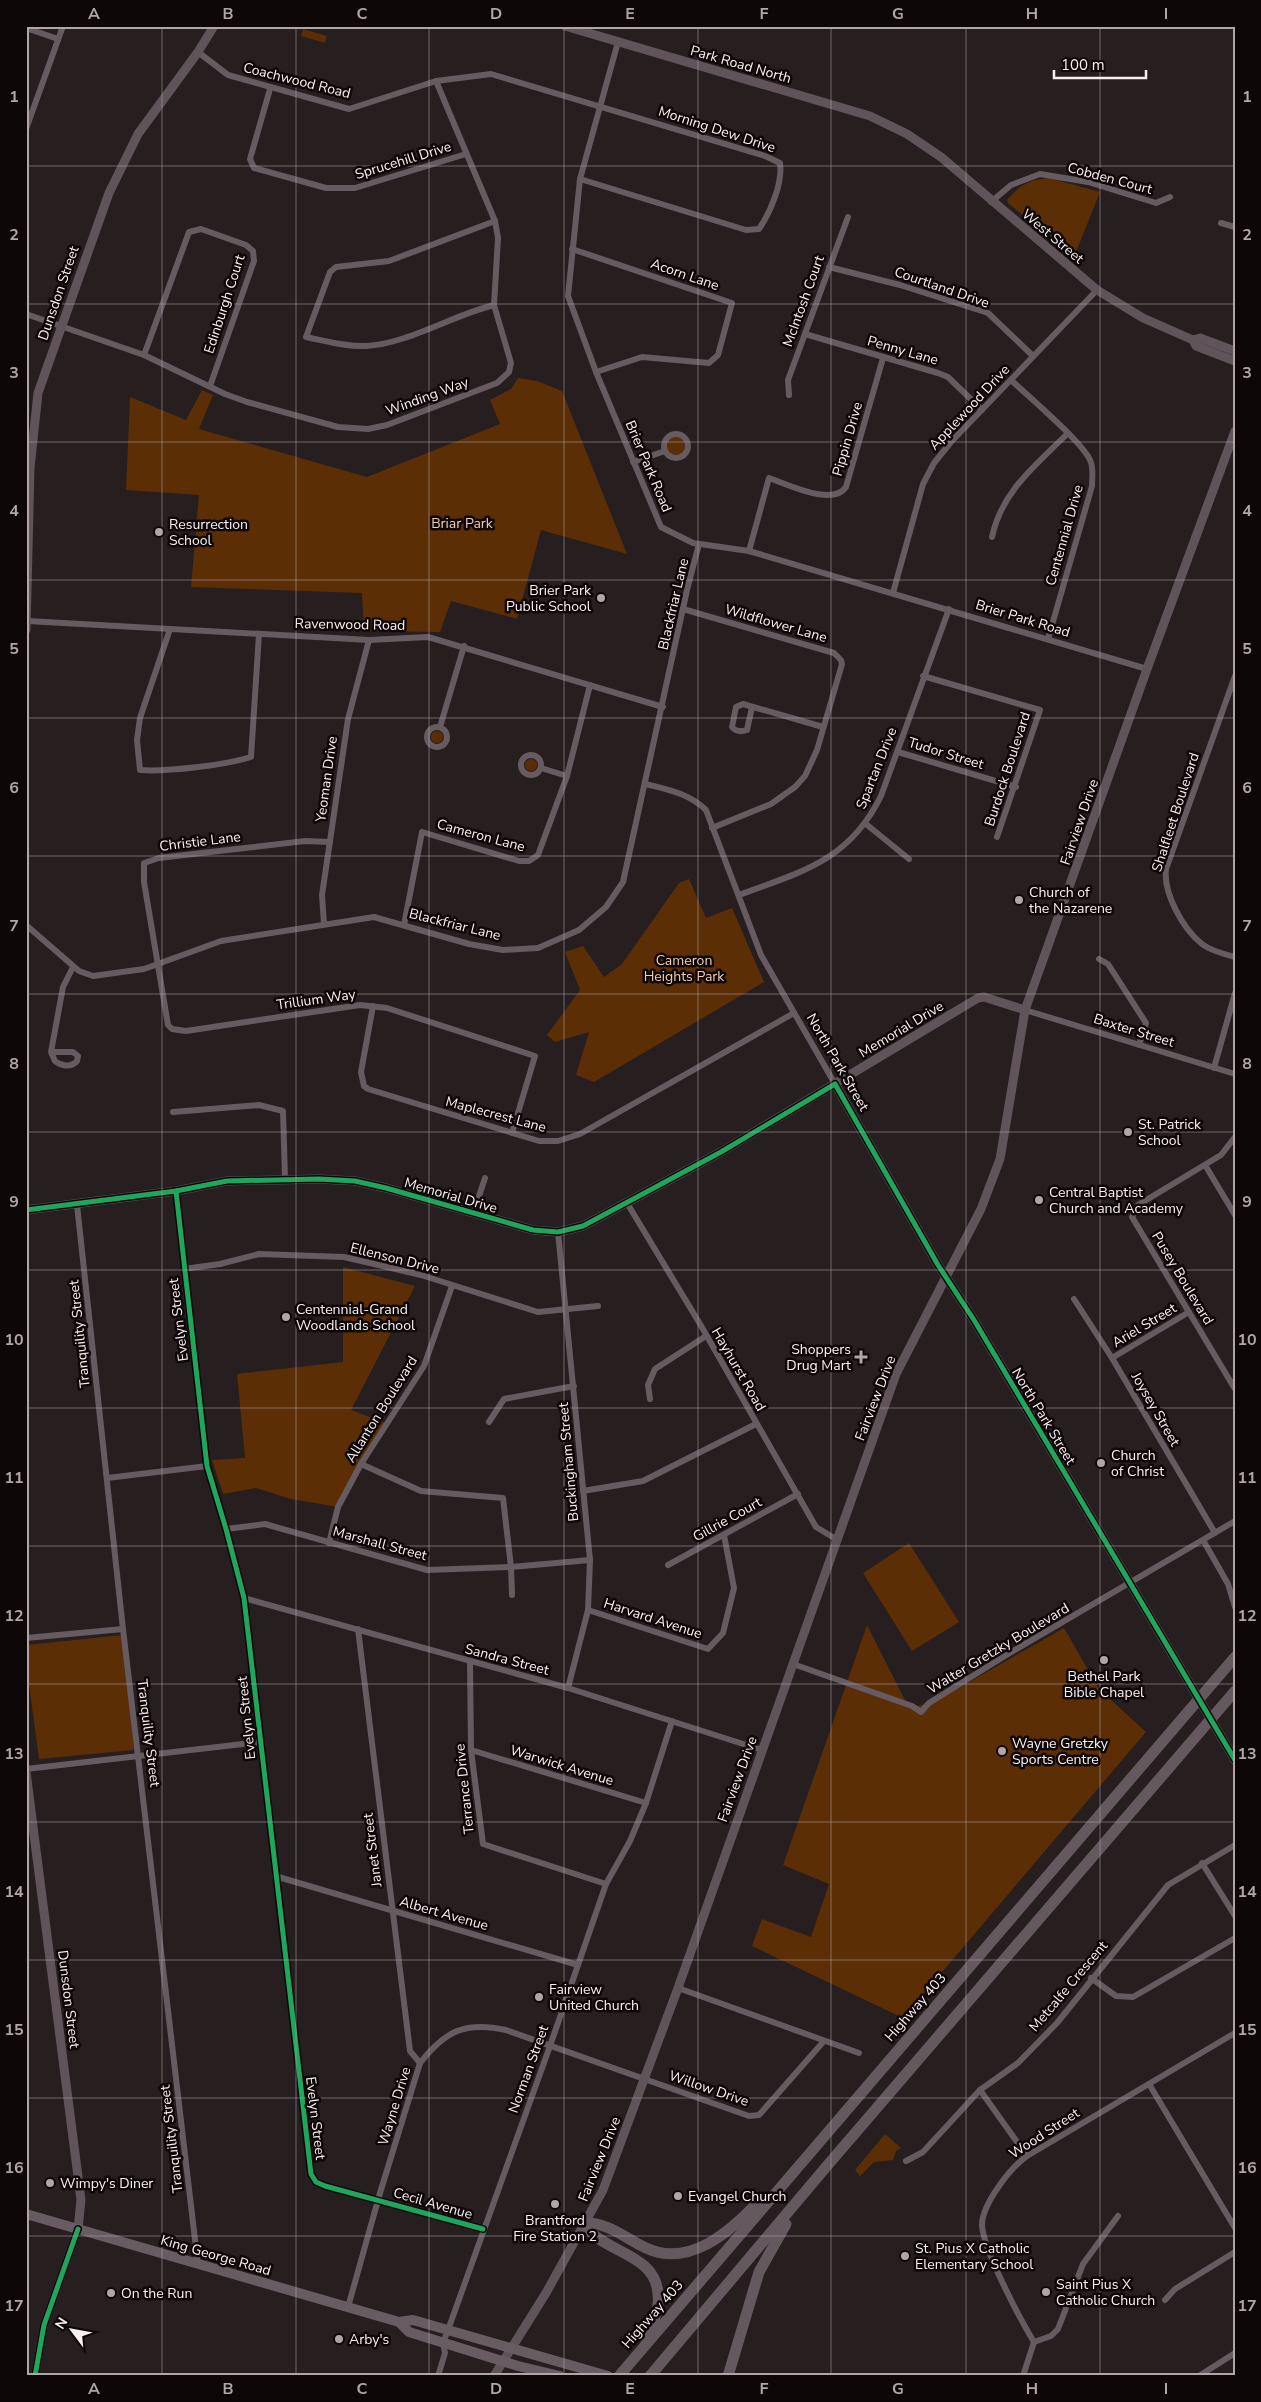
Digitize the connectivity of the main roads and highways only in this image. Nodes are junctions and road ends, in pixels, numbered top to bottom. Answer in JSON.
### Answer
{"nodes":[{"id":1,"x":214,"y":26,"type":"edge"},
{"id":2,"x":565,"y":26,"type":"edge"},
{"id":3,"x":907,"y":134,"type":"joint"},
{"id":4,"x":1192,"y":340,"type":"junction"},
{"id":5,"x":1235,"y":351,"type":"edge"},
{"id":6,"x":1235,"y":361,"type":"edge"},
{"id":7,"x":1235,"y":431,"type":"edge"},
{"id":8,"x":28,"y":468,"type":"edge"},
{"id":9,"x":27,"y":625,"type":"edge"},
{"id":10,"x":1025,"y":1010,"type":"junction"},
{"id":11,"x":835,"y":1084,"type":"junction"},
{"id":12,"x":26,"y":1210,"type":"edge"},
{"id":13,"x":945,"y":1277,"type":"junction"},
{"id":14,"x":1235,"y":1657,"type":"edge"},
{"id":15,"x":1235,"y":1691,"type":"edge"},
{"id":16,"x":1235,"y":1760,"type":"edge"},
{"id":17,"x":26,"y":1770,"type":"edge"},
{"id":18,"x":828,"y":2132,"type":"junction"},
{"id":19,"x":826,"y":2167,"type":"junction"},
{"id":20,"x":26,"y":2214,"type":"edge"},
{"id":21,"x":586,"y":2222,"type":"junction"},
{"id":22,"x":78,"y":2229,"type":"junction"},
{"id":23,"x":399,"y":2322,"type":"junction"},
{"id":24,"x":511,"y":2348,"type":"junction"},
{"id":25,"x":503,"y":2361,"type":"junction"},
{"id":26,"x":616,"y":2375,"type":"edge"},
{"id":27,"x":494,"y":2376,"type":"edge"},
{"id":28,"x":560,"y":2376,"type":"edge"},
{"id":29,"x":650,"y":2376,"type":"edge"},
{"id":30,"x":728,"y":2376,"type":"edge"}],
"edges":[{"from":1,"to":8,"type":"main road","name":"Dunsdon Street"},
{"from":2,"to":3,"type":"main road","name":"Park Road North"},
{"from":3,"to":4,"type":"main road","name":"West Street"},
{"from":4,"to":5,"type":"main road","name":"West Street"},
{"from":4,"to":6,"type":"main road","name":"West Street"},
{"from":7,"to":10,"type":"main road","name":"Fairview Drive"},
{"from":8,"to":9,"type":"main road","name":"Dunsdon Street"},
{"from":10,"to":11,"type":"main road","name":"Memorial Drive"},
{"from":10,"to":13,"type":"main road","name":"Fairview Drive"},
{"from":11,"to":12,"type":"main road","name":"Memorial Drive"},
{"from":11,"to":13,"type":"main road","name":"North Park Street"},
{"from":13,"to":16,"type":"main road","name":"North Park Street"},
{"from":13,"to":21,"type":"main road","name":"Fairview Drive"},
{"from":14,"to":18,"type":"highway","name":"Highway 403"},
{"from":15,"to":19,"type":"highway"},
{"from":17,"to":22,"type":"main road","name":"Dunsdon Street"},
{"from":18,"to":21,"type":"highway"},
{"from":18,"to":26,"type":"highway","name":"Highway 403"},
{"from":19,"to":29,"type":"highway"},
{"from":19,"to":30,"type":"highway"},
{"from":20,"to":22,"type":"main road","name":"King George Road"},
{"from":21,"to":24,"type":"main road","name":"Fairview Drive"},
{"from":21,"to":26,"type":"highway"},
{"from":22,"to":23,"type":"main road","name":"King George Road"},
{"from":23,"to":24,"type":"main road","name":"King George Road"},
{"from":23,"to":25,"type":"main road","name":"King George Road"},
{"from":24,"to":25,"type":"main road","name":"Fairview Drive"},
{"from":24,"to":26,"type":"main road","name":"King George Road"},
{"from":25,"to":27,"type":"main road","name":"Fairview Drive"},
{"from":25,"to":28,"type":"main road","name":"King George Road"}]}
